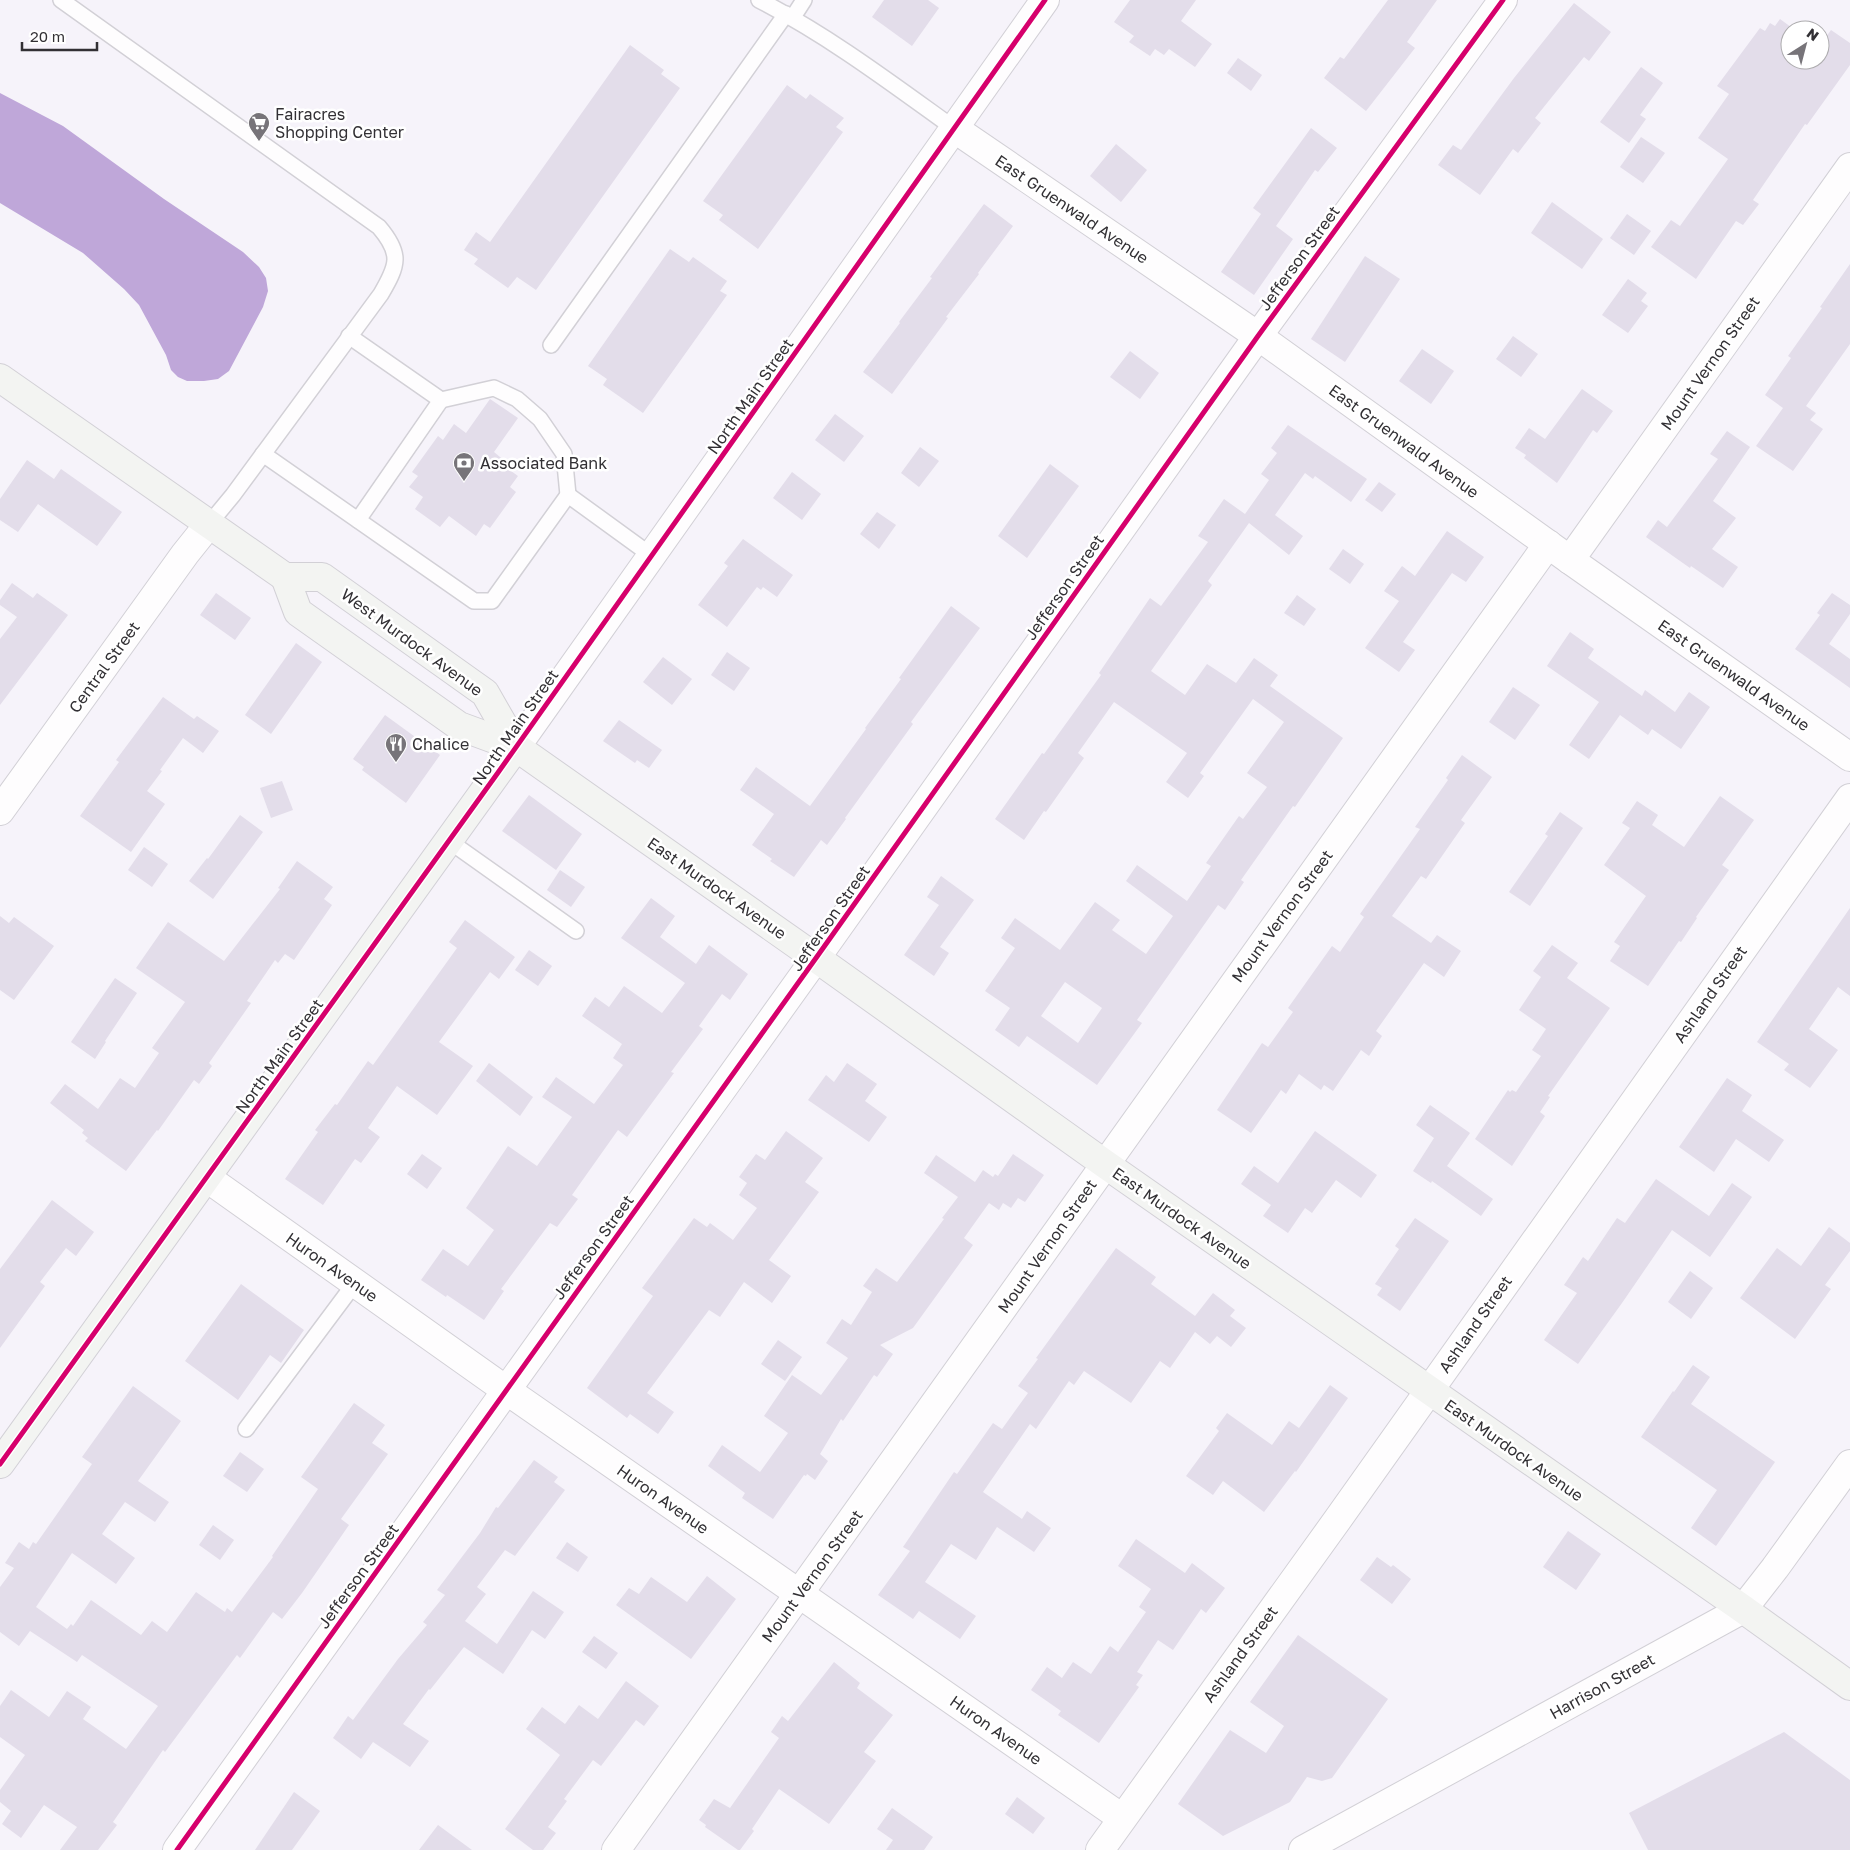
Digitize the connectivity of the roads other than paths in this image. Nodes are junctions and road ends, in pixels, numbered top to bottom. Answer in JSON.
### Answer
{"nodes":[{"id":1,"x":61,"y":0,"type":"edge"},
{"id":2,"x":759,"y":0,"type":"edge"},
{"id":3,"x":804,"y":0,"type":"edge"},
{"id":4,"x":1045,"y":0,"type":"edge"},
{"id":5,"x":1503,"y":0,"type":"edge"},
{"id":6,"x":789,"y":15,"type":"junction"},
{"id":7,"x":955,"y":129,"type":"junction"},
{"id":8,"x":1850,"y":167,"type":"edge"},
{"id":9,"x":349,"y":336,"type":"junction"},
{"id":10,"x":1258,"y":336,"type":"junction"},
{"id":11,"x":551,"y":345,"type":"dead end"},
{"id":12,"x":0,"y":378,"type":"edge"},
{"id":13,"x":441,"y":400,"type":"junction"},
{"id":14,"x":263,"y":454,"type":"junction"},
{"id":15,"x":568,"y":495,"type":"junction"},
{"id":16,"x":358,"y":520,"type":"junction"},
{"id":17,"x":209,"y":524,"type":"junction"},
{"id":18,"x":1548,"y":544,"type":"junction"},
{"id":19,"x":652,"y":556,"type":"junction"},
{"id":20,"x":1570,"y":560,"type":"junction"},
{"id":21,"x":284,"y":577,"type":"junction"},
{"id":22,"x":516,"y":747,"type":"junction"},
{"id":23,"x":1850,"y":757,"type":"edge"},
{"id":24,"x":1850,"y":798,"type":"edge"},
{"id":25,"x":0,"y":810,"type":"edge"},
{"id":26,"x":449,"y":841,"type":"junction"},
{"id":27,"x":576,"y":931,"type":"dead end"},
{"id":28,"x":816,"y":958,"type":"junction"},
{"id":29,"x":1105,"y":1164,"type":"junction"},
{"id":30,"x":207,"y":1178,"type":"junction"},
{"id":31,"x":355,"y":1284,"type":"junction"},
{"id":32,"x":506,"y":1390,"type":"junction"},
{"id":33,"x":1428,"y":1390,"type":"junction"},
{"id":34,"x":246,"y":1429,"type":"dead end"},
{"id":35,"x":0,"y":1464,"type":"edge"},
{"id":36,"x":1850,"y":1464,"type":"edge"},
{"id":37,"x":800,"y":1594,"type":"junction"},
{"id":38,"x":1743,"y":1609,"type":"junction"},
{"id":39,"x":1850,"y":1686,"type":"edge"},
{"id":40,"x":1122,"y":1818,"type":"junction"},
{"id":41,"x":177,"y":1850,"type":"edge"},
{"id":42,"x":616,"y":1850,"type":"edge"},
{"id":43,"x":1100,"y":1850,"type":"edge"},
{"id":44,"x":1303,"y":1850,"type":"edge"}],
"edges":[{"from":1,"to":9,"type":"lane"},
{"from":2,"to":6,"type":"lane"},
{"from":3,"to":6,"type":"lane"},
{"from":4,"to":7,"type":"street","name":"North Main Street"},
{"from":5,"to":10,"type":"street","name":"Jefferson Street"},
{"from":6,"to":7,"type":"lane"},
{"from":6,"to":11,"type":"lane"},
{"from":7,"to":10,"type":"street","name":"East Gruenwald Avenue"},
{"from":7,"to":19,"type":"street","name":"North Main Street"},
{"from":8,"to":20,"type":"street","name":"Mount Vernon Street"},
{"from":9,"to":13,"type":"lane"},
{"from":9,"to":14,"type":"lane"},
{"from":10,"to":18,"type":"street","name":"East Gruenwald Avenue"},
{"from":10,"to":28,"type":"street","name":"Jefferson Street"},
{"from":12,"to":17,"type":"main road"},
{"from":13,"to":15,"type":"lane"},
{"from":13,"to":16,"type":"lane"},
{"from":14,"to":16,"type":"lane"},
{"from":14,"to":17,"type":"lane"},
{"from":15,"to":16,"type":"lane"},
{"from":15,"to":19,"type":"lane"},
{"from":17,"to":21,"type":"main road"},
{"from":17,"to":25,"type":"street","name":"Central Street"},
{"from":18,"to":20,"type":"street","name":"East Gruenwald Avenue"},
{"from":18,"to":29,"type":"street","name":"Mount Vernon Street"},
{"from":19,"to":22,"type":"street","name":"North Main Street"},
{"from":20,"to":23,"type":"street","name":"East Gruenwald Avenue"},
{"from":21,"to":22,"type":"main road"},
{"from":21,"to":22,"type":"main road","name":"West Murdock Avenue"},
{"from":22,"to":26,"type":"main road","name":"North Main Street"},
{"from":22,"to":28,"type":"main road","name":"East Murdock Avenue"},
{"from":24,"to":33,"type":"street","name":"Ashland Street"},
{"from":26,"to":27,"type":"lane"},
{"from":26,"to":30,"type":"main road","name":"North Main Street"},
{"from":28,"to":29,"type":"main road","name":"East Murdock Avenue"},
{"from":28,"to":32,"type":"street","name":"Jefferson Street"},
{"from":29,"to":33,"type":"main road","name":"East Murdock Avenue"},
{"from":29,"to":37,"type":"street","name":"Mount Vernon Street"},
{"from":30,"to":31,"type":"street","name":"Huron Avenue"},
{"from":30,"to":35,"type":"main road","name":"North Main Street"},
{"from":31,"to":32,"type":"street","name":"Huron Avenue"},
{"from":31,"to":34,"type":"lane"},
{"from":32,"to":37,"type":"street","name":"Huron Avenue"},
{"from":32,"to":41,"type":"street","name":"Jefferson Street"},
{"from":33,"to":38,"type":"main road","name":"East Murdock Avenue"},
{"from":33,"to":40,"type":"street","name":"Ashland Street"},
{"from":36,"to":38,"type":"street","name":"Harrison Street"},
{"from":37,"to":40,"type":"street","name":"Huron Avenue"},
{"from":37,"to":42,"type":"street","name":"Mount Vernon Street"},
{"from":38,"to":39,"type":"main road","name":"East Murdock Avenue"},
{"from":38,"to":44,"type":"street","name":"Harrison Street"},
{"from":40,"to":43,"type":"street","name":"Ashland Street"}]}
